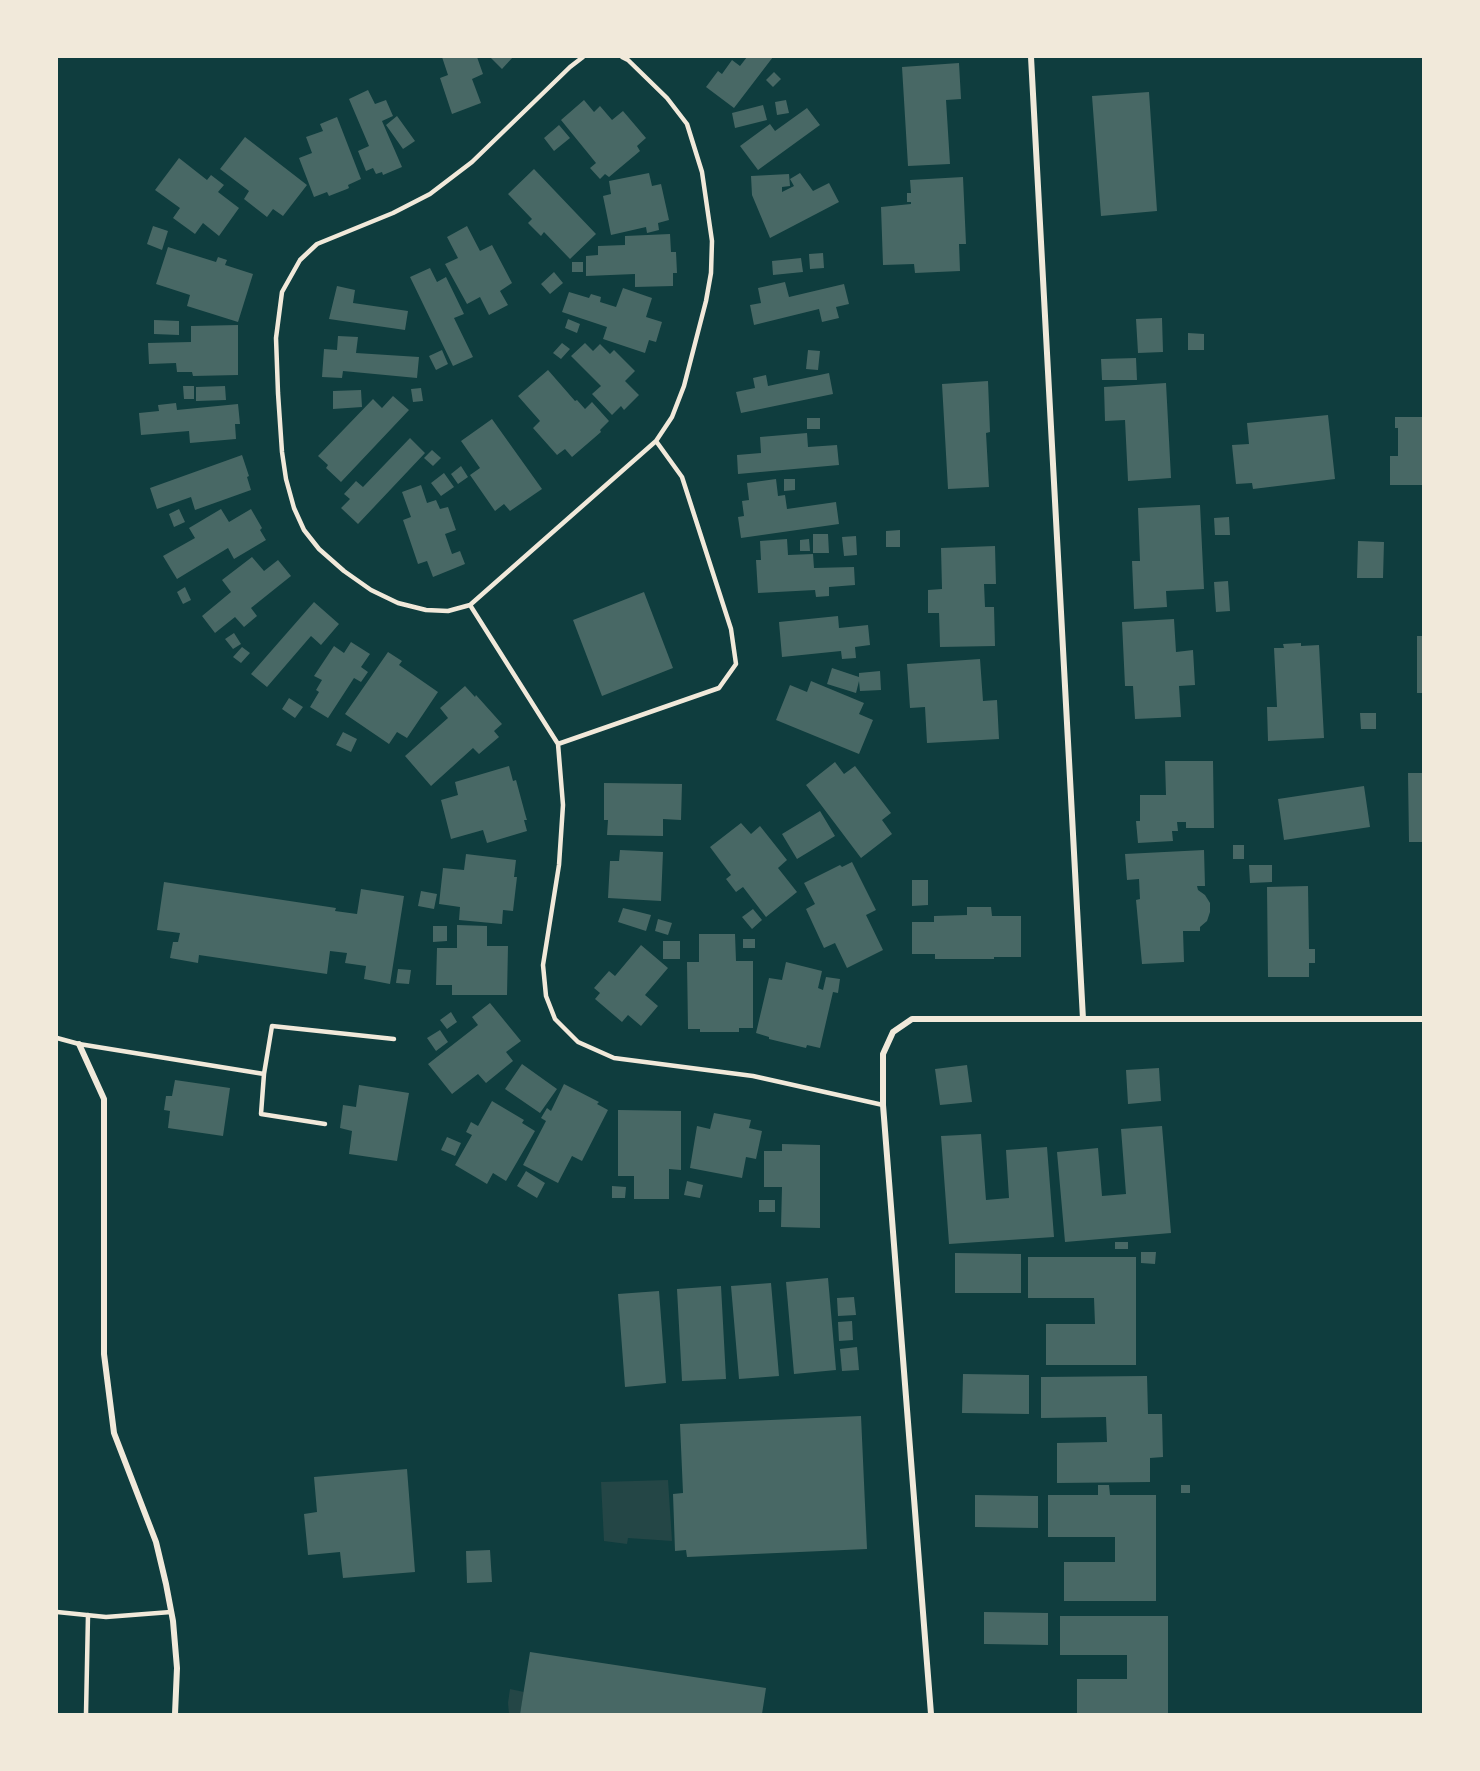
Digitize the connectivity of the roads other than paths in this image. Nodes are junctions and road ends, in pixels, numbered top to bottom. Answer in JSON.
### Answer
{"nodes":[{"id":1,"x":583,"y":57,"type":"edge"},
{"id":2,"x":622,"y":57,"type":"edge"},
{"id":3,"x":1031,"y":57,"type":"edge"},
{"id":4,"x":656,"y":441,"type":"junction"},
{"id":5,"x":470,"y":605,"type":"junction"},
{"id":6,"x":558,"y":744,"type":"junction"},
{"id":7,"x":1083,"y":1019,"type":"junction"},
{"id":8,"x":1423,"y":1019,"type":"edge"},
{"id":9,"x":57,"y":1038,"type":"edge"},
{"id":10,"x":394,"y":1039,"type":"dead end"},
{"id":11,"x":79,"y":1044,"type":"junction"},
{"id":12,"x":264,"y":1074,"type":"junction"},
{"id":13,"x":883,"y":1105,"type":"junction"},
{"id":14,"x":325,"y":1124,"type":"dead end"},
{"id":15,"x":57,"y":1612,"type":"edge"},
{"id":16,"x":171,"y":1612,"type":"junction"},
{"id":17,"x":88,"y":1615,"type":"junction"},
{"id":18,"x":86,"y":1714,"type":"edge"},
{"id":19,"x":176,"y":1714,"type":"edge"},
{"id":20,"x":931,"y":1714,"type":"edge"}],
"edges":[{"from":1,"to":5,"type":"lane"},
{"from":2,"to":4,"type":"lane"},
{"from":3,"to":7,"type":"street"},
{"from":4,"to":5,"type":"lane"},
{"from":4,"to":6,"type":"lane"},
{"from":5,"to":6,"type":"lane"},
{"from":6,"to":13,"type":"lane"},
{"from":7,"to":8,"type":"street"},
{"from":7,"to":13,"type":"street"},
{"from":9,"to":11,"type":"lane"},
{"from":10,"to":12,"type":"lane"},
{"from":11,"to":12,"type":"lane"},
{"from":11,"to":16,"type":"street"},
{"from":12,"to":14,"type":"lane"},
{"from":13,"to":20,"type":"street"},
{"from":15,"to":17,"type":"lane"},
{"from":16,"to":17,"type":"lane"},
{"from":16,"to":19,"type":"street"},
{"from":17,"to":18,"type":"lane"}]}
